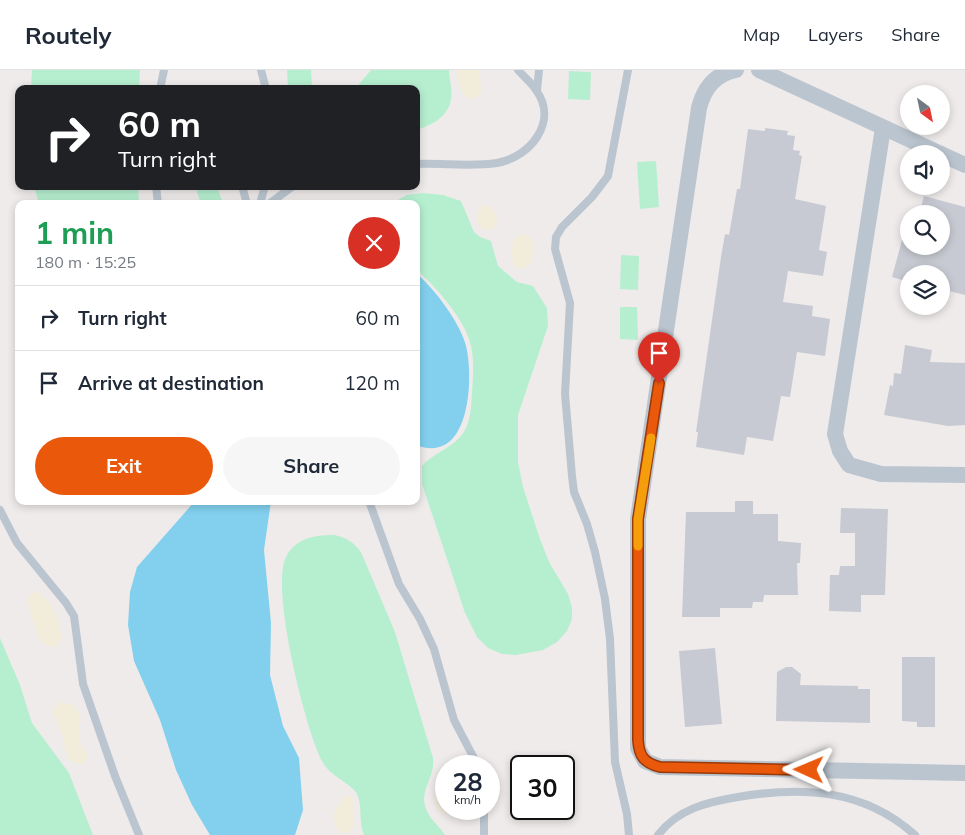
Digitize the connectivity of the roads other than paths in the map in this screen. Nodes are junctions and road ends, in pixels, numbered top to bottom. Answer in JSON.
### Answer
{"nodes":[{"id":1,"x":164,"y":70,"type":"edge"},
{"id":2,"x":261,"y":70,"type":"edge"},
{"id":3,"x":628,"y":70,"type":"edge"},
{"id":4,"x":736,"y":70,"type":"edge"},
{"id":5,"x":759,"y":70,"type":"edge"},
{"id":6,"x":520,"y":72,"type":"edge"},
{"id":7,"x":538,"y":72,"type":"edge"},
{"id":8,"x":161,"y":85,"type":"edge"},
{"id":9,"x":265,"y":85,"type":"edge"},
{"id":10,"x":536,"y":90,"type":"junction"},
{"id":11,"x":883,"y":128,"type":"junction"},
{"id":12,"x":921,"y":145,"type":"edge"},
{"id":13,"x":950,"y":158,"type":"edge"},
{"id":14,"x":420,"y":164,"type":"edge"},
{"id":15,"x":965,"y":165,"type":"edge"},
{"id":16,"x":288,"y":190,"type":"edge"},
{"id":17,"x":274,"y":200,"type":"edge"},
{"id":18,"x":965,"y":475,"type":"edge"},
{"id":19,"x":370,"y":505,"type":"edge"},
{"id":20,"x":0,"y":510,"type":"edge"},
{"id":21,"x":472,"y":755,"type":"edge"},
{"id":22,"x":965,"y":772,"type":"edge"},
{"id":23,"x":484,"y":820,"type":"edge"},
{"id":24,"x":139,"y":835,"type":"edge"},
{"id":25,"x":484,"y":835,"type":"edge"},
{"id":26,"x":629,"y":835,"type":"edge"},
{"id":27,"x":658,"y":835,"type":"edge"},
{"id":28,"x":915,"y":835,"type":"edge"}],
"edges":[{"from":1,"to":8,"type":"lane"},
{"from":2,"to":9,"type":"lane"},
{"from":3,"to":26,"type":"lane"},
{"from":4,"to":22,"type":"street"},
{"from":5,"to":11,"type":"street"},
{"from":6,"to":7,"type":"lane"},
{"from":6,"to":10,"type":"lane"},
{"from":7,"to":10,"type":"lane"},
{"from":10,"to":14,"type":"lane"},
{"from":11,"to":12,"type":"street"},
{"from":11,"to":18,"type":"street"},
{"from":13,"to":15,"type":"street"},
{"from":16,"to":17,"type":"lane"},
{"from":19,"to":21,"type":"lane"},
{"from":20,"to":24,"type":"lane"},
{"from":23,"to":25,"type":"lane"},
{"from":27,"to":28,"type":"lane"}]}
